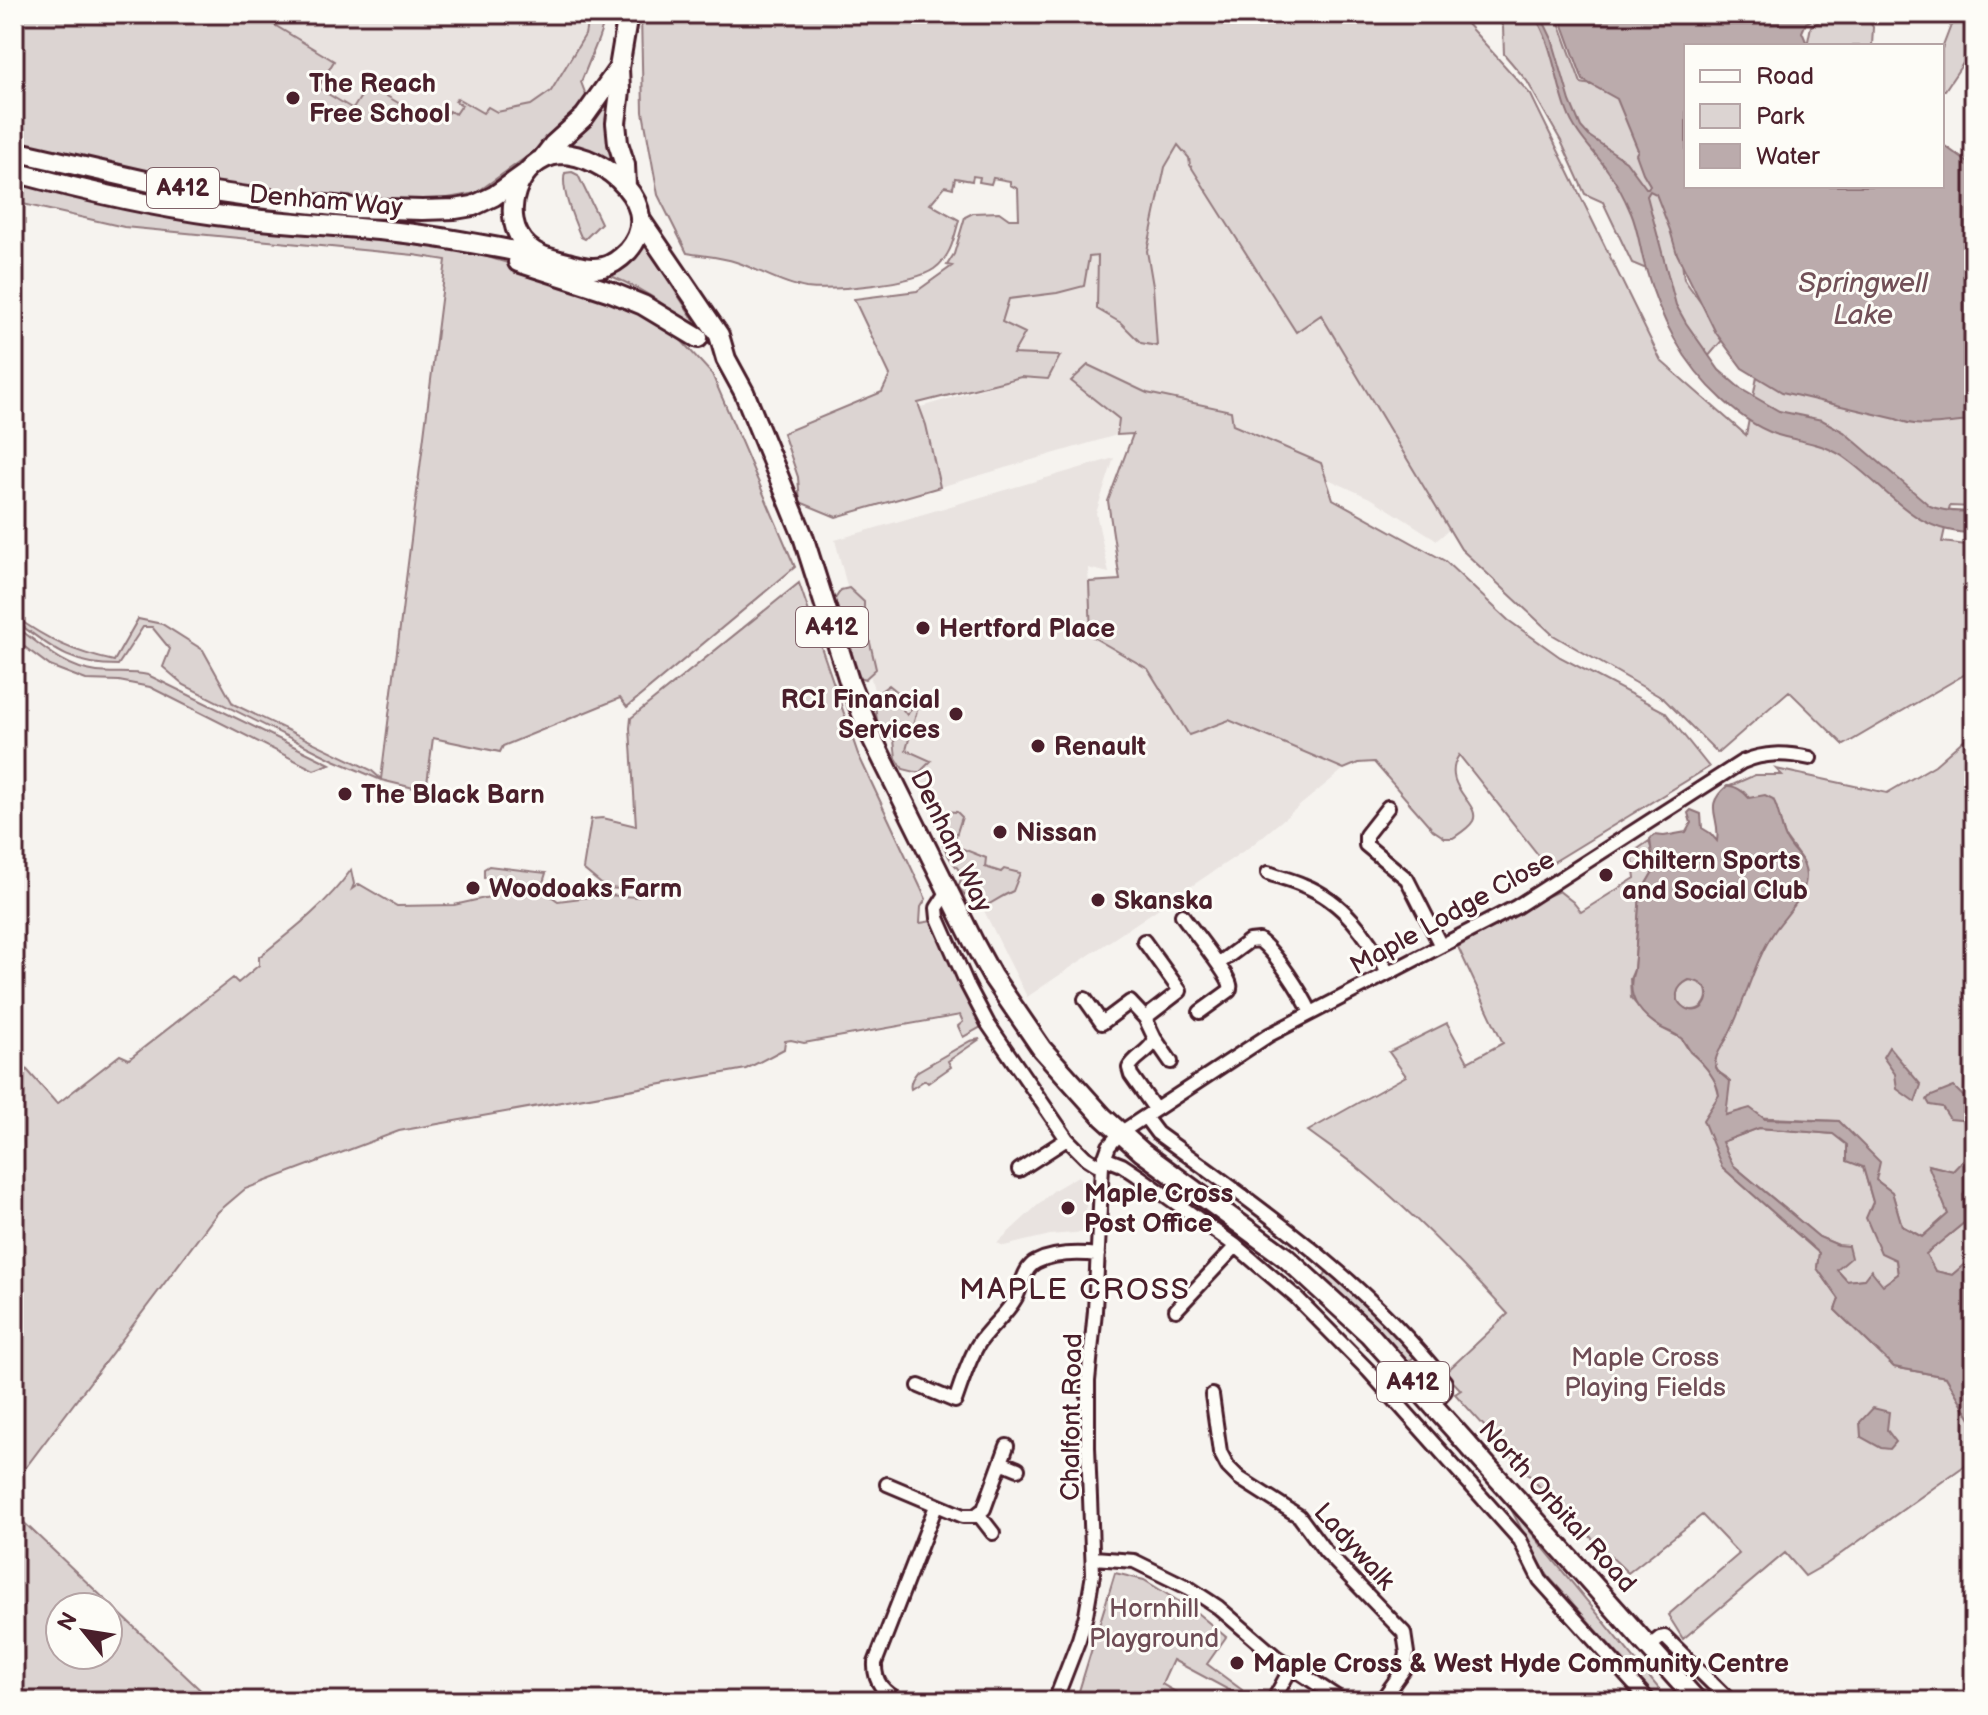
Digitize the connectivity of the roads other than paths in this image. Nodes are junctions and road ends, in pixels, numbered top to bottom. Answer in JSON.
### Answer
{"nodes":[{"id":1,"x":628,"y":14,"type":"edge"},
{"id":2,"x":619,"y":68,"type":"junction"},
{"id":3,"x":14,"y":151,"type":"edge"},
{"id":4,"x":543,"y":158,"type":"junction"},
{"id":5,"x":14,"y":172,"type":"edge"},
{"id":6,"x":526,"y":173,"type":"junction"},
{"id":7,"x":626,"y":186,"type":"junction"},
{"id":8,"x":640,"y":219,"type":"junction"},
{"id":9,"x":455,"y":240,"type":"junction"},
{"id":10,"x":541,"y":256,"type":"junction"},
{"id":11,"x":588,"y":268,"type":"junction"},
{"id":12,"x":698,"y":338,"type":"junction"},
{"id":13,"x":726,"y":359,"type":"junction"},
{"id":14,"x":1810,"y":758,"type":"dead end"},
{"id":15,"x":1388,"y":807,"type":"dead end"},
{"id":16,"x":1268,"y":873,"type":"dead end"},
{"id":17,"x":948,"y":891,"type":"junction"},
{"id":18,"x":1182,"y":915,"type":"dead end"},
{"id":19,"x":1144,"y":941,"type":"dead end"},
{"id":20,"x":1441,"y":946,"type":"junction"},
{"id":21,"x":1218,"y":964,"type":"junction"},
{"id":22,"x":1388,"y":973,"type":"junction"},
{"id":23,"x":1085,"y":999,"type":"dead end"},
{"id":24,"x":1200,"y":1012,"type":"dead end"},
{"id":25,"x":1311,"y":1013,"type":"junction"},
{"id":26,"x":1145,"y":1018,"type":"junction"},
{"id":27,"x":1155,"y":1039,"type":"junction"},
{"id":28,"x":1171,"y":1062,"type":"dead end"},
{"id":29,"x":1150,"y":1113,"type":"junction"},
{"id":30,"x":1120,"y":1133,"type":"junction"},
{"id":31,"x":1067,"y":1139,"type":"junction"},
{"id":32,"x":1103,"y":1161,"type":"junction"},
{"id":33,"x":1019,"y":1170,"type":"dead end"},
{"id":34,"x":1236,"y":1246,"type":"junction"},
{"id":35,"x":1098,"y":1255,"type":"junction"},
{"id":36,"x":1176,"y":1310,"type":"dead end"},
{"id":37,"x":919,"y":1386,"type":"dead end"},
{"id":38,"x":1212,"y":1395,"type":"dead end"},
{"id":39,"x":1433,"y":1404,"type":"junction"},
{"id":40,"x":1450,"y":1424,"type":"junction"},
{"id":41,"x":1432,"y":1439,"type":"junction"},
{"id":42,"x":1007,"y":1446,"type":"dead end"},
{"id":43,"x":1001,"y":1462,"type":"junction"},
{"id":44,"x":1018,"y":1469,"type":"dead end"},
{"id":45,"x":887,"y":1484,"type":"dead end"},
{"id":46,"x":936,"y":1506,"type":"junction"},
{"id":47,"x":979,"y":1515,"type":"junction"},
{"id":48,"x":993,"y":1533,"type":"dead end"},
{"id":49,"x":1094,"y":1558,"type":"junction"},
{"id":50,"x":1649,"y":1647,"type":"junction"},
{"id":51,"x":1291,"y":1668,"type":"junction"},
{"id":52,"x":900,"y":1701,"type":"edge"},
{"id":53,"x":1055,"y":1701,"type":"edge"},
{"id":54,"x":1273,"y":1701,"type":"edge"},
{"id":55,"x":1343,"y":1701,"type":"edge"},
{"id":56,"x":1381,"y":1701,"type":"edge"},
{"id":57,"x":1649,"y":1701,"type":"edge"},
{"id":58,"x":1697,"y":1701,"type":"edge"},
{"id":59,"x":1730,"y":1701,"type":"edge"}],
"edges":[{"from":1,"to":2,"type":"main road"},
{"from":2,"to":4,"type":"main road"},
{"from":2,"to":7,"type":"main road"},
{"from":3,"to":6,"type":"main road","name":"Denham Way","number":"A412"},
{"from":4,"to":6,"type":"main road"},
{"from":4,"to":7,"type":"main road"},
{"from":5,"to":9,"type":"main road","name":"Denham Way","number":"A412"},
{"from":6,"to":10,"type":"main road"},
{"from":7,"to":8,"type":"main road"},
{"from":8,"to":11,"type":"main road"},
{"from":8,"to":13,"type":"main road","name":"Denham Way","number":"A412"},
{"from":9,"to":10,"type":"main road","name":"Denham Way","number":"A412"},
{"from":9,"to":12,"type":"main road","number":"A412"},
{"from":10,"to":11,"type":"main road"},
{"from":11,"to":12,"type":"main road","name":"Denham Way","number":"A412"},
{"from":12,"to":13,"type":"main road","name":"Denham Way","number":"A412"},
{"from":13,"to":17,"type":"main road","name":"Denham Way","number":"A412"},
{"from":14,"to":20,"type":"street","name":"Maple Lodge Close"},
{"from":15,"to":20,"type":"street"},
{"from":16,"to":22,"type":"street"},
{"from":17,"to":30,"type":"main road","name":"Denham Way","number":"A412"},
{"from":17,"to":31,"type":"street"},
{"from":18,"to":21,"type":"street"},
{"from":19,"to":26,"type":"street"},
{"from":20,"to":22,"type":"street","name":"Maple Lodge Close"},
{"from":21,"to":24,"type":"street"},
{"from":21,"to":25,"type":"street"},
{"from":22,"to":25,"type":"street","name":"Maple Lodge Close"},
{"from":23,"to":26,"type":"street"},
{"from":25,"to":29,"type":"street","name":"Maple Lodge Close"},
{"from":26,"to":27,"type":"street"},
{"from":27,"to":28,"type":"street"},
{"from":27,"to":29,"type":"street"},
{"from":29,"to":30,"type":"street","name":"Maple Lodge Close"},
{"from":29,"to":39,"type":"street"},
{"from":30,"to":32,"type":"street"},
{"from":30,"to":39,"type":"main road","name":"North Orbital Road","number":"A412"},
{"from":31,"to":32,"type":"street"},
{"from":31,"to":33,"type":"street"},
{"from":32,"to":34,"type":"street"},
{"from":32,"to":35,"type":"street","name":"Chalfont Road"},
{"from":34,"to":36,"type":"street"},
{"from":34,"to":41,"type":"street"},
{"from":35,"to":37,"type":"street"},
{"from":35,"to":49,"type":"street","name":"Chalfont Road"},
{"from":38,"to":56,"type":"street","name":"Ladywalk"},
{"from":39,"to":40,"type":"main road","name":"North Orbital Road","number":"A412"},
{"from":40,"to":41,"type":"street"},
{"from":40,"to":50,"type":"main road","name":"North Orbital Road","number":"A412"},
{"from":41,"to":57,"type":"street"},
{"from":42,"to":43,"type":"street"},
{"from":43,"to":44,"type":"street"},
{"from":43,"to":47,"type":"street"},
{"from":45,"to":46,"type":"street"},
{"from":46,"to":47,"type":"street"},
{"from":46,"to":52,"type":"street"},
{"from":47,"to":48,"type":"street"},
{"from":49,"to":51,"type":"street"},
{"from":49,"to":53,"type":"street","name":"Chalfont Road"},
{"from":50,"to":58,"type":"main road","name":"North Orbital Road","number":"A412"},
{"from":50,"to":59,"type":"street"},
{"from":51,"to":54,"type":"street"},
{"from":51,"to":55,"type":"street"}]}
